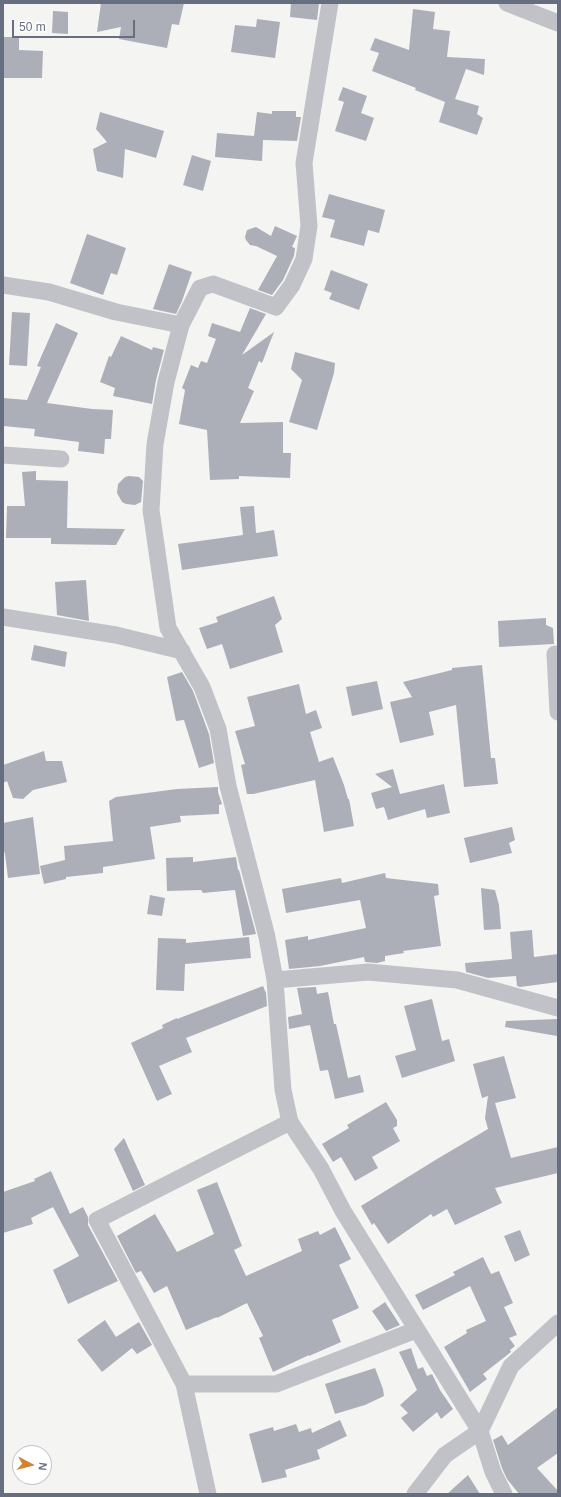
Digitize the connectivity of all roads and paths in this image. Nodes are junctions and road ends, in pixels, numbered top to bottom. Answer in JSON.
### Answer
{"nodes":[{"id":1,"x":330,"y":3,"type":"edge"},
{"id":2,"x":507,"y":3,"type":"edge"},
{"id":3,"x":558,"y":23,"type":"edge"},
{"id":4,"x":3,"y":284,"type":"edge"},
{"id":5,"x":181,"y":325,"type":"junction"},
{"id":6,"x":3,"y":456,"type":"edge"},
{"id":7,"x":61,"y":459,"type":"dead end"},
{"id":8,"x":3,"y":617,"type":"edge"},
{"id":9,"x":182,"y":651,"type":"junction"},
{"id":10,"x":555,"y":654,"type":"dead end"},
{"id":11,"x":558,"y":712,"type":"edge"},
{"id":12,"x":275,"y":980,"type":"junction"},
{"id":13,"x":558,"y":1008,"type":"edge"},
{"id":14,"x":290,"y":1122,"type":"junction"},
{"id":15,"x":558,"y":1323,"type":"edge"},
{"id":16,"x":416,"y":1330,"type":"junction"},
{"id":17,"x":184,"y":1384,"type":"junction"},
{"id":18,"x":480,"y":1431,"type":"junction"},
{"id":19,"x":208,"y":1494,"type":"edge"},
{"id":20,"x":415,"y":1494,"type":"edge"},
{"id":21,"x":504,"y":1494,"type":"edge"}],
"edges":[{"from":1,"to":5,"type":"street"},
{"from":2,"to":3,"type":"street"},
{"from":4,"to":5,"type":"street"},
{"from":5,"to":9,"type":"street"},
{"from":6,"to":7,"type":"street"},
{"from":8,"to":9,"type":"street"},
{"from":9,"to":12,"type":"street"},
{"from":10,"to":11,"type":"street"},
{"from":12,"to":13,"type":"street"},
{"from":12,"to":14,"type":"street"},
{"from":14,"to":16,"type":"street"},
{"from":14,"to":17,"type":"street"},
{"from":15,"to":18,"type":"street"},
{"from":16,"to":17,"type":"street"},
{"from":16,"to":18,"type":"street"},
{"from":17,"to":19,"type":"street"},
{"from":18,"to":20,"type":"street"},
{"from":18,"to":21,"type":"street"}]}
